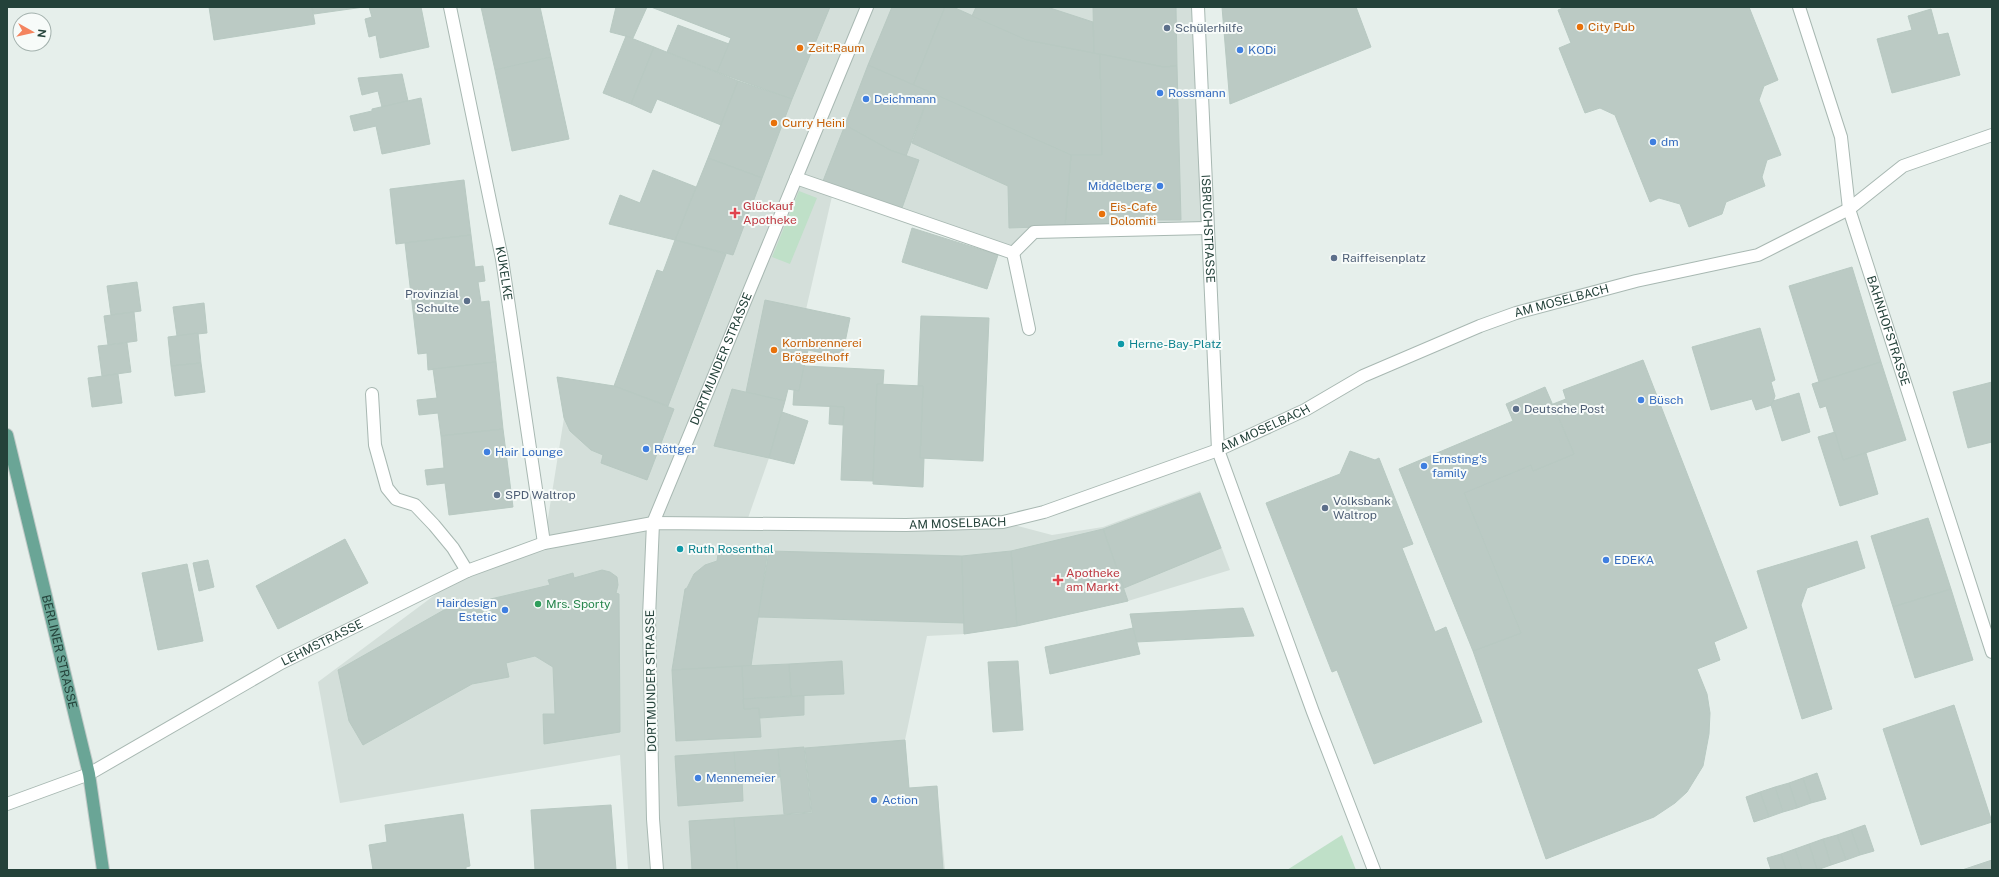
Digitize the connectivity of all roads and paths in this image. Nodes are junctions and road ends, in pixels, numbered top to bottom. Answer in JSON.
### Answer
{"nodes":[{"id":1,"x":450,"y":7,"type":"edge"},
{"id":2,"x":867,"y":7,"type":"edge"},
{"id":3,"x":1198,"y":7,"type":"edge"},
{"id":4,"x":1799,"y":7,"type":"edge"},
{"id":5,"x":1992,"y":135,"type":"edge"},
{"id":6,"x":796,"y":178,"type":"junction"},
{"id":7,"x":1848,"y":209,"type":"junction"},
{"id":8,"x":1208,"y":228,"type":"junction"},
{"id":9,"x":1012,"y":253,"type":"junction"},
{"id":10,"x":1029,"y":329,"type":"dead end"},
{"id":11,"x":372,"y":394,"type":"dead end"},
{"id":12,"x":7,"y":435,"type":"edge"},
{"id":13,"x":1218,"y":450,"type":"junction"},
{"id":14,"x":653,"y":523,"type":"junction"},
{"id":15,"x":544,"y":543,"type":"junction"},
{"id":16,"x":467,"y":571,"type":"junction"},
{"id":17,"x":1992,"y":652,"type":"edge"},
{"id":18,"x":89,"y":774,"type":"junction"},
{"id":19,"x":7,"y":804,"type":"edge"},
{"id":20,"x":103,"y":870,"type":"edge"},
{"id":21,"x":657,"y":870,"type":"edge"},
{"id":22,"x":1374,"y":870,"type":"edge"}],
"edges":[{"from":1,"to":15,"type":"street","name":"KUKELKE"},
{"from":2,"to":6,"type":"street","name":"DORTMUNDER STRASSE"},
{"from":3,"to":8,"type":"street","name":"ISBRUCHSTRASSE"},
{"from":4,"to":7,"type":"street","name":"BAHNHOFSTRASSE"},
{"from":5,"to":7,"type":"street","name":"AM MOSELBACH"},
{"from":6,"to":9,"type":"street"},
{"from":6,"to":14,"type":"street","name":"DORTMUNDER STRASSE"},
{"from":7,"to":13,"type":"street","name":"AM MOSELBACH"},
{"from":7,"to":17,"type":"street","name":"BAHNHOFSTRASSE"},
{"from":8,"to":9,"type":"street"},
{"from":8,"to":13,"type":"street","name":"ISBRUCHSTRASSE"},
{"from":9,"to":10,"type":"street"},
{"from":11,"to":16,"type":"street"},
{"from":12,"to":18,"type":"main road","name":"BERLINER STRASSE"},
{"from":13,"to":14,"type":"street","name":"AM MOSELBACH"},
{"from":13,"to":22,"type":"street","name":"ISBRUCHSTRASSE"},
{"from":14,"to":15,"type":"street","name":"LEHMSTRASSE"},
{"from":14,"to":21,"type":"street","name":"DORTMUNDER STRASSE"},
{"from":15,"to":16,"type":"street","name":"LEHMSTRASSE"},
{"from":16,"to":18,"type":"street","name":"LEHMSTRASSE"},
{"from":18,"to":19,"type":"street","name":"LEHMSTRASSE"},
{"from":18,"to":20,"type":"main road","name":"BERLINER STRASSE"}]}
